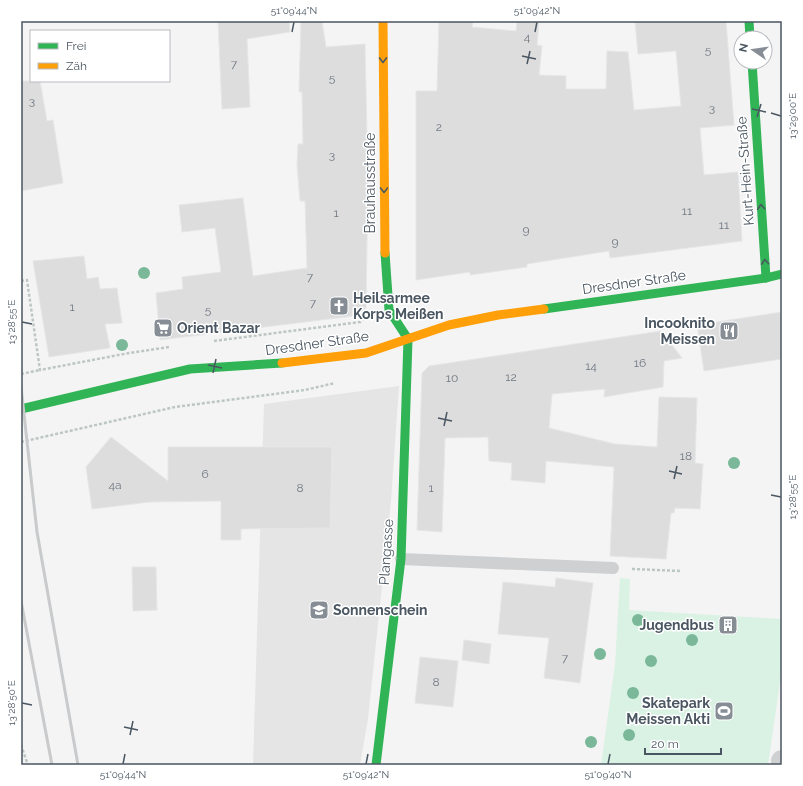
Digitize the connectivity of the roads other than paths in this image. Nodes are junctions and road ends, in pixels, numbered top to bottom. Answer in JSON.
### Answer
{"nodes":[{"id":1,"x":383,"y":21,"type":"edge"},
{"id":2,"x":753,"y":70,"type":"edge"},
{"id":3,"x":782,"y":274,"type":"edge"},
{"id":4,"x":766,"y":278,"type":"junction"},
{"id":5,"x":408,"y":339,"type":"junction"},
{"id":6,"x":21,"y":409,"type":"edge"},
{"id":7,"x":401,"y":559,"type":"junction"},
{"id":8,"x":613,"y":568,"type":"road end"},
{"id":9,"x":376,"y":765,"type":"edge"}],
"edges":[{"from":1,"to":5,"type":"street","name":"Brauhausstraße","one_way":true},
{"from":4,"to":2,"type":"street","name":"Kurt-Hein-Straße","one_way":true},
{"from":3,"to":4,"type":"street","name":"Dresdner Straße"},
{"from":4,"to":5,"type":"street","name":"Dresdner Straße"},
{"from":5,"to":6,"type":"street","name":"Dresdner Straße"},
{"from":5,"to":7,"type":"street","name":"Plangasse"},
{"from":7,"to":8,"type":"lane"},
{"from":7,"to":9,"type":"street","name":"Plangasse"}]}
